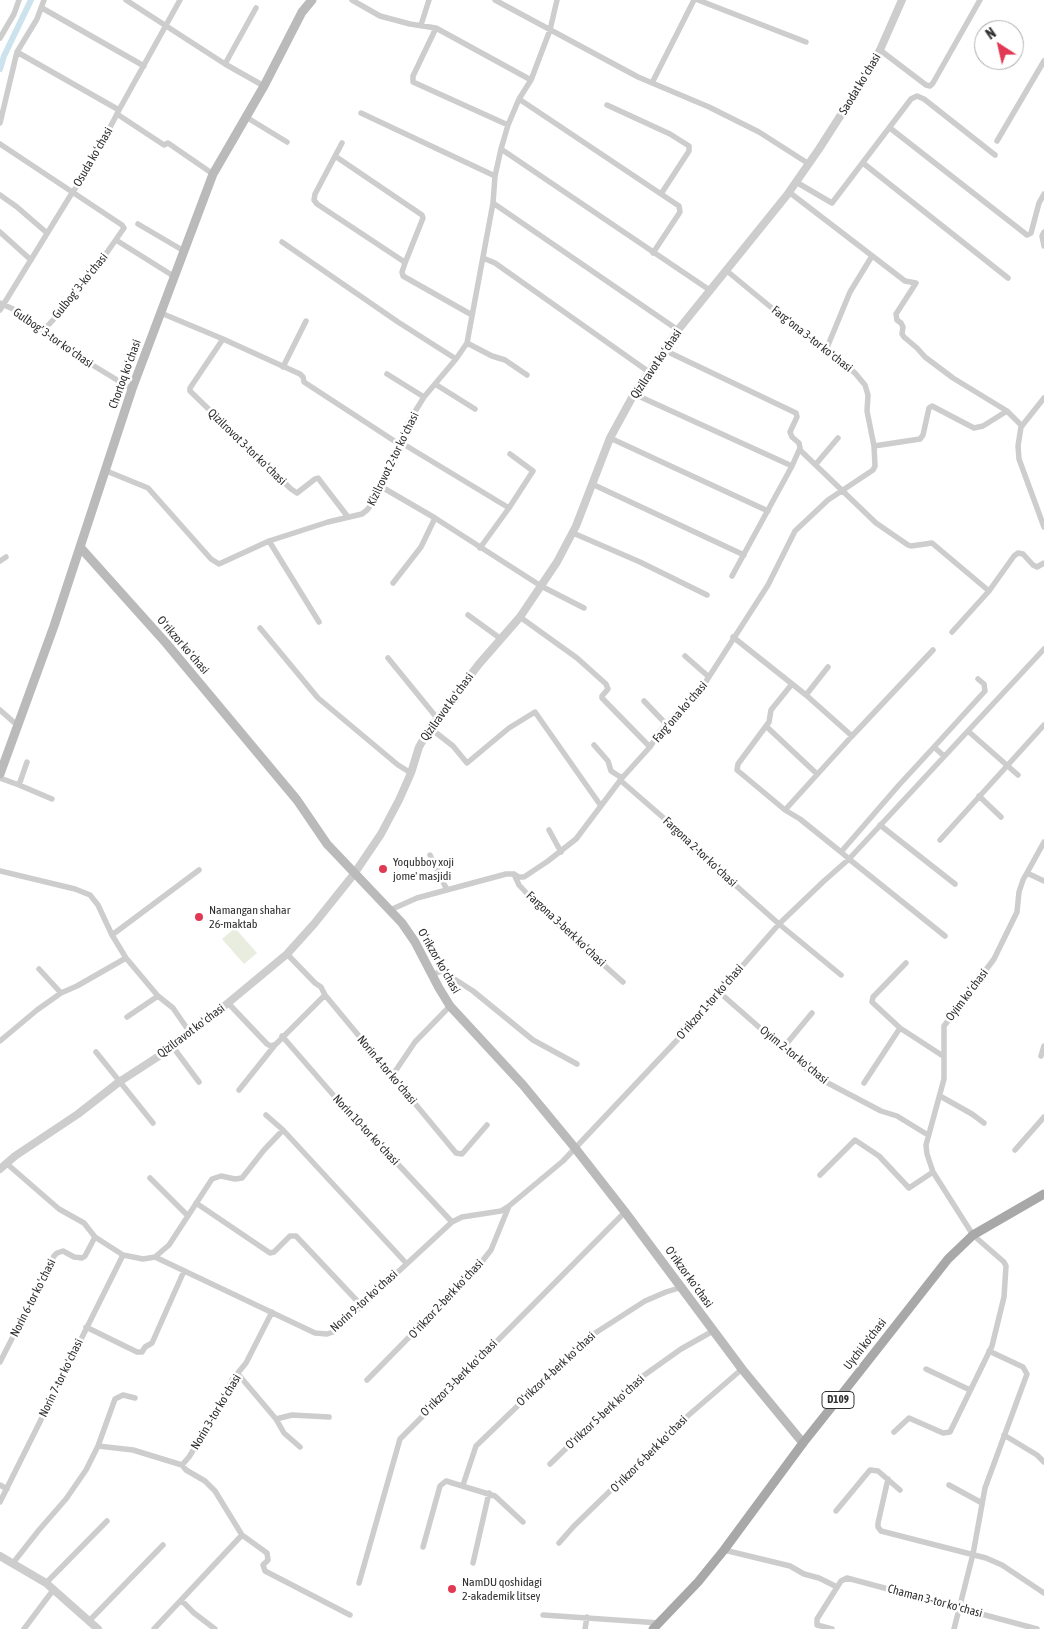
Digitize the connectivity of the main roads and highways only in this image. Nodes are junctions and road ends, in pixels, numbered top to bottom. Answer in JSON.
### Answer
{"nodes":[{"id":1,"x":312,"y":0,"type":"edge"},
{"id":2,"x":80,"y":547,"type":"junction"},
{"id":3,"x":0,"y":774,"type":"edge"},
{"id":4,"x":1044,"y":1194,"type":"edge"},
{"id":5,"x":803,"y":1443,"type":"junction"},
{"id":6,"x":656,"y":1626,"type":"edge"}],
"edges":[{"from":1,"to":2,"type":"main road","name":"Chortoq koʻchasi"},
{"from":2,"to":3,"type":"main road","name":"Chortoq koʻchasi"},
{"from":2,"to":5,"type":"main road","name":"Oʻrikzor koʻchasi"},
{"from":4,"to":5,"type":"main road","name":"Uychi ko'chasi","number":"D109"},
{"from":5,"to":6,"type":"main road","name":"Uychi ko'chasi","number":"D109"}]}
